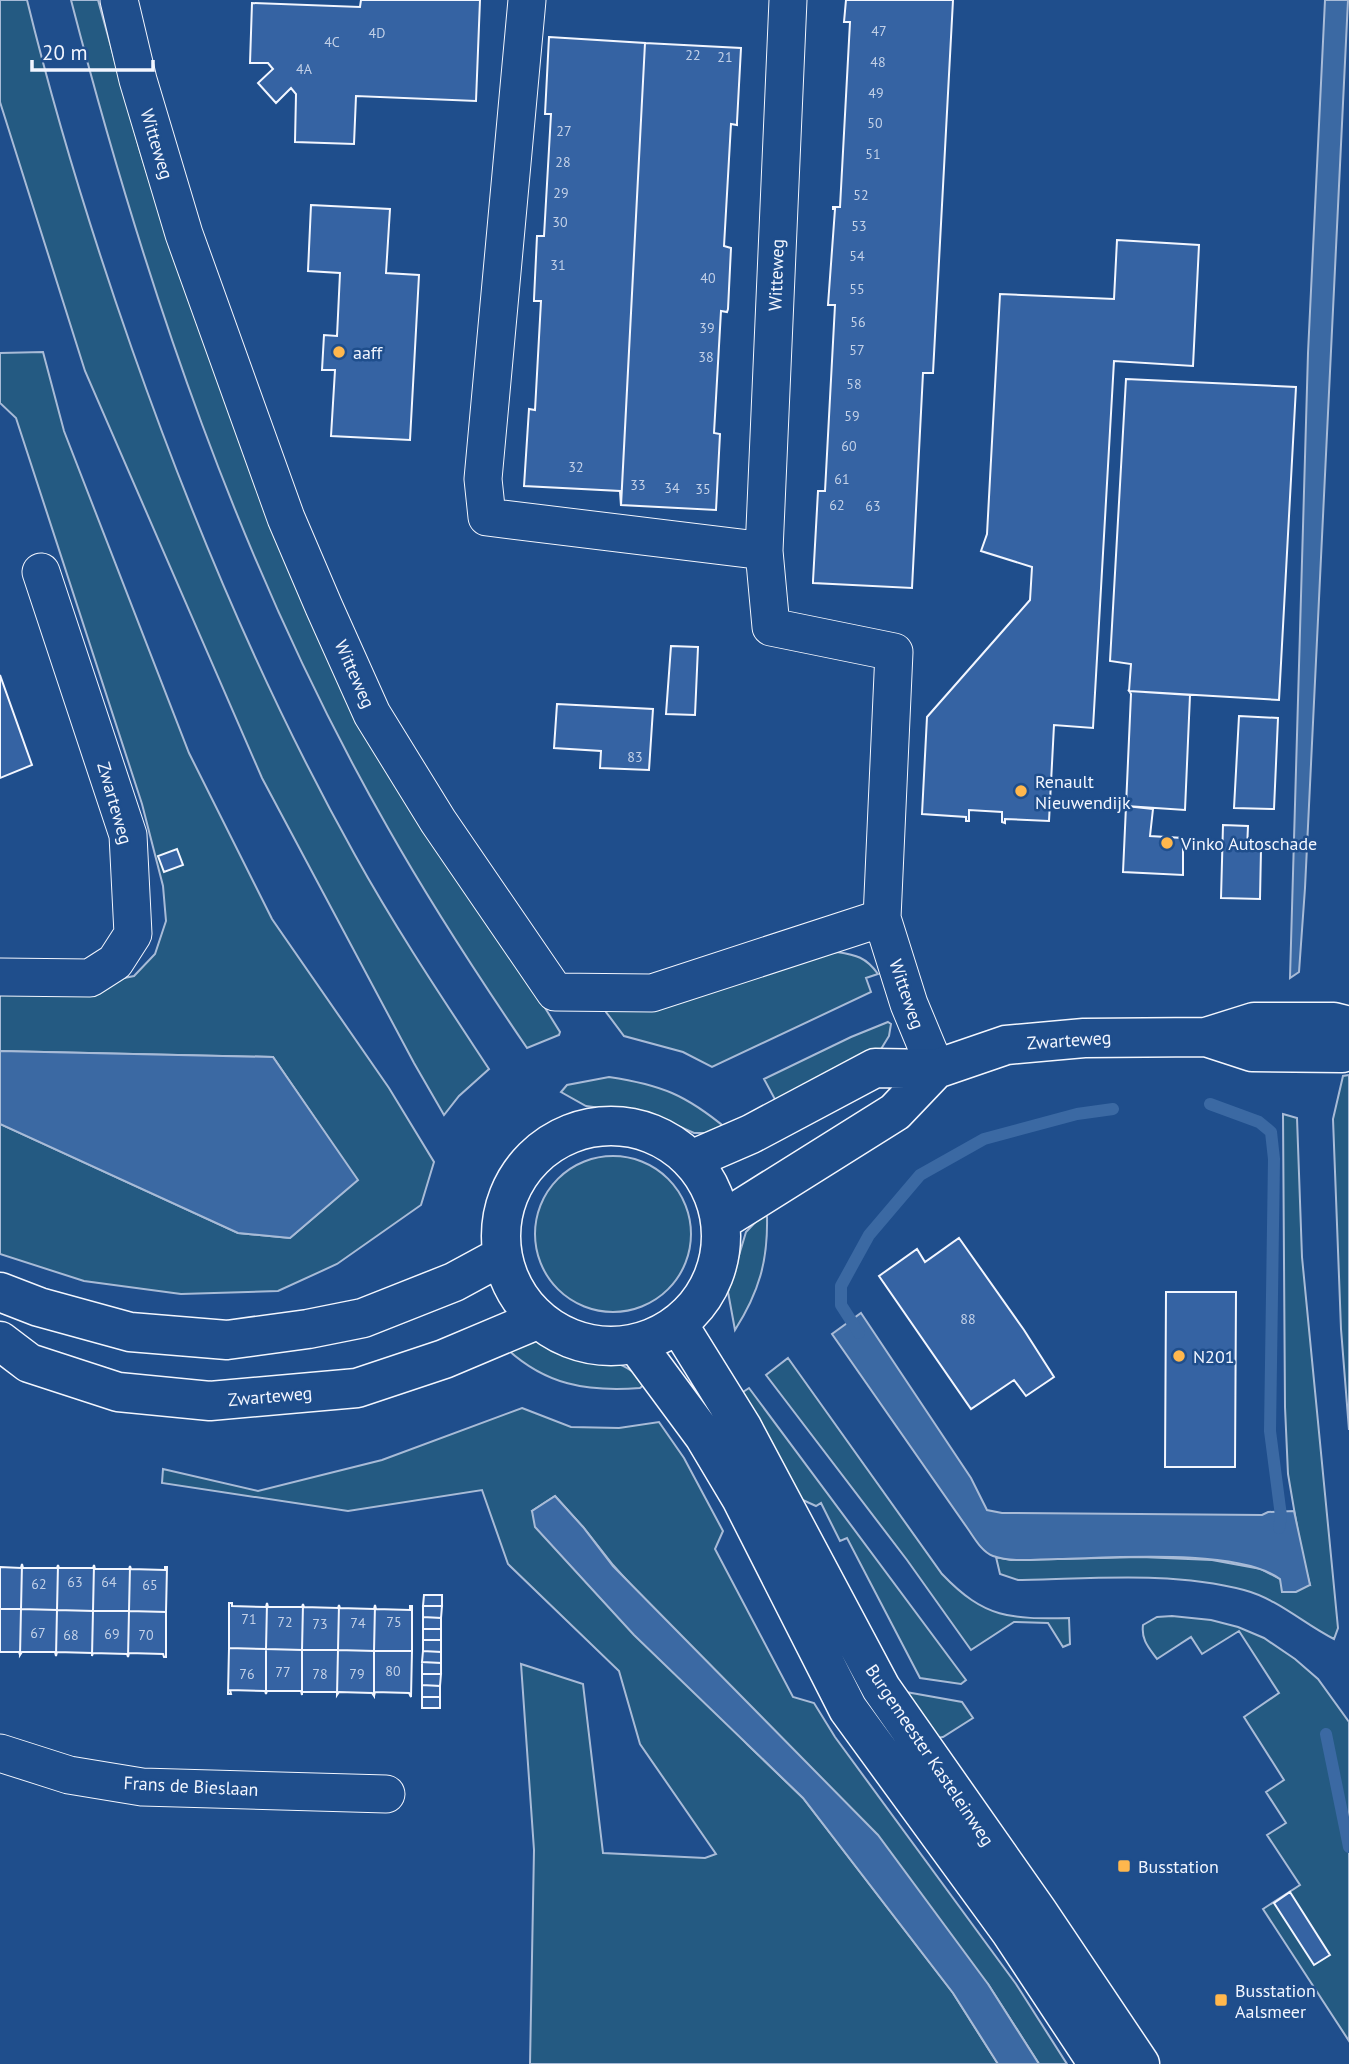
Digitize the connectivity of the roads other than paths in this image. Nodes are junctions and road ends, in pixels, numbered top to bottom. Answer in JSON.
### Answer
{"nodes":[{"id":1,"x":119,"y":0,"type":"edge"},
{"id":2,"x":527,"y":0,"type":"edge"},
{"id":3,"x":788,"y":0,"type":"edge"},
{"id":4,"x":765,"y":551,"type":"junction"},
{"id":5,"x":41,"y":572,"type":"dead end"},
{"id":6,"x":882,"y":918,"type":"junction"},
{"id":7,"x":0,"y":976,"type":"edge"},
{"id":8,"x":1349,"y":1026,"type":"edge"},
{"id":9,"x":1206,"y":1037,"type":"junction"},
{"id":10,"x":1349,"y":1051,"type":"edge"},
{"id":11,"x":936,"y":1069,"type":"junction"},
{"id":12,"x":691,"y":1160,"type":"junction"},
{"id":13,"x":721,"y":1221,"type":"junction"},
{"id":14,"x":502,"y":1256,"type":"junction"},
{"id":15,"x":0,"y":1292,"type":"edge"},
{"id":16,"x":539,"y":1319,"type":"junction"},
{"id":17,"x":678,"y":1324,"type":"junction"},
{"id":18,"x":0,"y":1341,"type":"edge"},
{"id":19,"x":636,"y":1344,"type":"junction"},
{"id":20,"x":0,"y":1753,"type":"edge"},
{"id":21,"x":386,"y":1794,"type":"dead end"},
{"id":22,"x":1098,"y":2064,"type":"edge"},
{"id":23,"x":1140,"y":2064,"type":"edge"}],
"edges":[{"from":1,"to":6,"type":"street","name":"Witteweg"},
{"from":2,"to":4,"type":"street"},
{"from":3,"to":4,"type":"street","name":"Witteweg"},
{"from":4,"to":6,"type":"street","name":"Witteweg"},
{"from":5,"to":7,"type":"street","name":"Zwarteweg"},
{"from":6,"to":11,"type":"street","name":"Witteweg"},
{"from":8,"to":9,"type":"main road","name":"Zwarteweg"},
{"from":9,"to":10,"type":"main road","name":"Zwarteweg"},
{"from":9,"to":11,"type":"main road","name":"Zwarteweg"},
{"from":11,"to":12,"type":"main road","name":"Zwarteweg"},
{"from":11,"to":13,"type":"main road","name":"Zwarteweg"},
{"from":12,"to":13,"type":"main road"},
{"from":12,"to":14,"type":"main road"},
{"from":13,"to":17,"type":"main road"},
{"from":14,"to":15,"type":"main road"},
{"from":14,"to":16,"type":"main road"},
{"from":16,"to":18,"type":"main road","name":"Zwarteweg"},
{"from":16,"to":19,"type":"main road"},
{"from":17,"to":19,"type":"main road"},
{"from":17,"to":23,"type":"main road","name":"Burgemeester Kasteleinweg"},
{"from":19,"to":22,"type":"main road","name":"Burgemeester Kasteleinweg"},
{"from":20,"to":21,"type":"street","name":"Frans de Bieslaan"}]}
